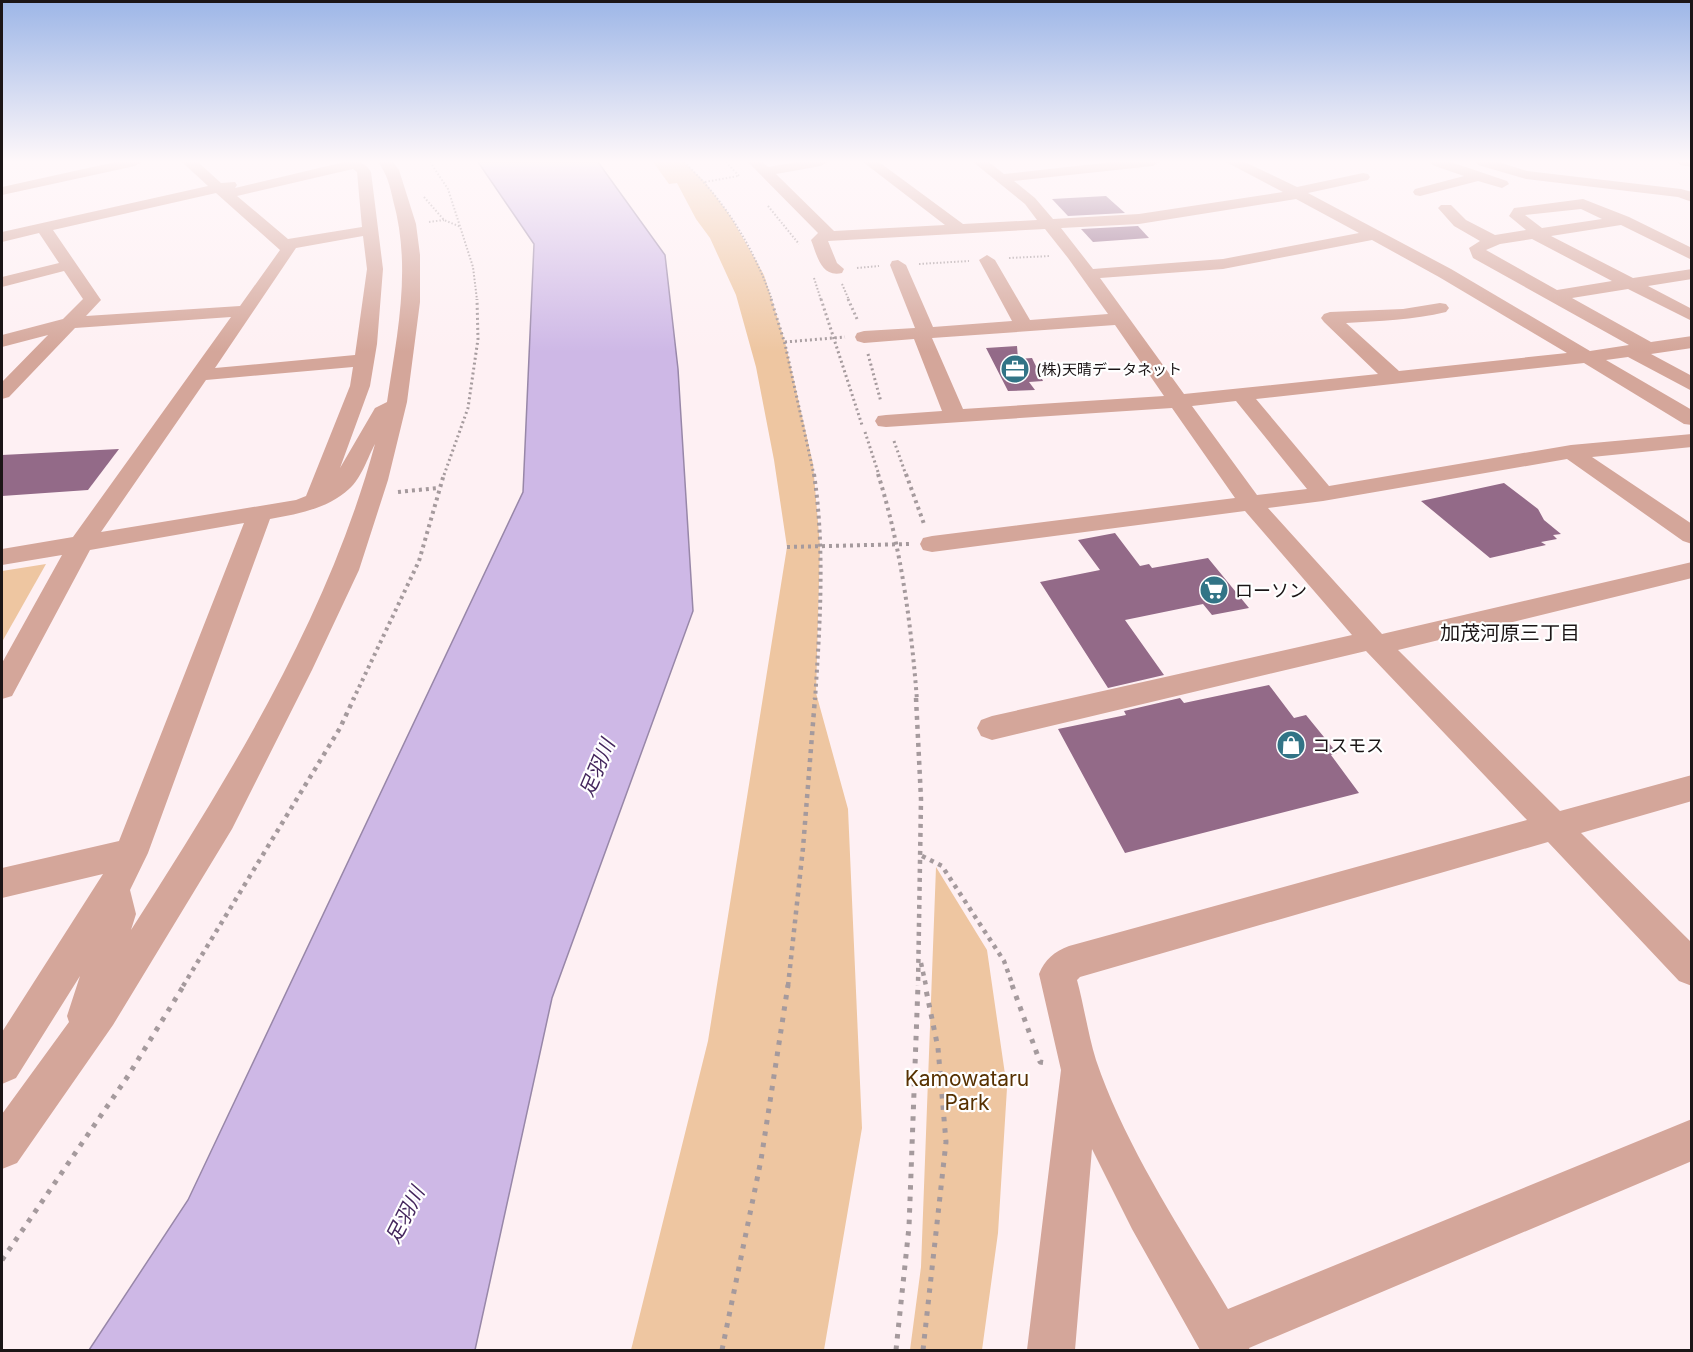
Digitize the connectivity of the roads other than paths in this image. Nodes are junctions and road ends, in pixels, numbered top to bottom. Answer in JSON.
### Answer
{"nodes":[{"id":1,"x":56,"y":225,"type":"edge"},
{"id":2,"x":261,"y":225,"type":"edge"},
{"id":3,"x":371,"y":225,"type":"edge"},
{"id":4,"x":408,"y":225,"type":"edge"},
{"id":5,"x":819,"y":225,"type":"edge"},
{"id":6,"x":955,"y":225,"type":"edge"},
{"id":7,"x":1048,"y":225,"type":"edge"},
{"id":8,"x":1050,"y":225,"type":"edge"},
{"id":9,"x":1356,"y":225,"type":"edge"},
{"id":10,"x":1464,"y":225,"type":"edge"},
{"id":11,"x":1528,"y":225,"type":"edge"},
{"id":12,"x":1592,"y":225,"type":"edge"},
{"id":13,"x":1629,"y":225,"type":"edge"},
{"id":14,"x":44,"y":228,"type":"junction"},
{"id":15,"x":960,"y":229,"type":"junction"},
{"id":16,"x":372,"y":230,"type":"junction"},
{"id":17,"x":1537,"y":233,"type":"junction"},
{"id":18,"x":1374,"y":235,"type":"junction"},
{"id":19,"x":830,"y":236,"type":"junction"},
{"id":20,"x":2,"y":237,"type":"edge"},
{"id":21,"x":1493,"y":241,"type":"junction"},
{"id":22,"x":284,"y":245,"type":"junction"},
{"id":23,"x":1692,"y":255,"type":"edge"},
{"id":24,"x":987,"y":260,"type":"road end"},
{"id":25,"x":898,"y":265,"type":"road end"},
{"id":26,"x":69,"y":266,"type":"junction"},
{"id":27,"x":836,"y":269,"type":"road end"},
{"id":28,"x":1088,"y":274,"type":"junction"},
{"id":29,"x":1692,"y":274,"type":"edge"},
{"id":30,"x":2,"y":282,"type":"edge"},
{"id":31,"x":1629,"y":284,"type":"junction"},
{"id":32,"x":1551,"y":294,"type":"junction"},
{"id":33,"x":1497,"y":303,"type":"junction"},
{"id":34,"x":1440,"y":308,"type":"dead end"},
{"id":35,"x":245,"y":311,"type":"junction"},
{"id":36,"x":1692,"y":316,"type":"edge"},
{"id":37,"x":1120,"y":319,"type":"junction"},
{"id":38,"x":70,"y":323,"type":"junction"},
{"id":39,"x":1024,"y":326,"type":"junction"},
{"id":40,"x":924,"y":333,"type":"junction"},
{"id":41,"x":864,"y":337,"type":"dead end"},
{"id":42,"x":2,"y":341,"type":"edge"},
{"id":43,"x":1692,"y":342,"type":"edge"},
{"id":44,"x":1640,"y":349,"type":"junction"},
{"id":45,"x":1588,"y":357,"type":"junction"},
{"id":46,"x":364,"y":360,"type":"junction"},
{"id":47,"x":199,"y":375,"type":"junction"},
{"id":48,"x":1394,"y":378,"type":"junction"},
{"id":49,"x":1692,"y":385,"type":"edge"},
{"id":50,"x":2,"y":393,"type":"edge"},
{"id":51,"x":1241,"y":394,"type":"junction"},
{"id":52,"x":1179,"y":401,"type":"junction"},
{"id":53,"x":397,"y":402,"type":"junction"},
{"id":54,"x":954,"y":416,"type":"junction"},
{"id":55,"x":1692,"y":419,"type":"edge"},
{"id":56,"x":886,"y":421,"type":"road end"},
{"id":57,"x":1692,"y":440,"type":"edge"},
{"id":58,"x":1571,"y":452,"type":"junction"},
{"id":59,"x":1323,"y":495,"type":"junction"},
{"id":60,"x":316,"y":500,"type":"junction"},
{"id":61,"x":1252,"y":504,"type":"junction"},
{"id":62,"x":260,"y":513,"type":"junction"},
{"id":63,"x":1692,"y":536,"type":"edge"},
{"id":64,"x":81,"y":543,"type":"junction"},
{"id":65,"x":932,"y":544,"type":"road end"},
{"id":66,"x":2,"y":557,"type":"edge"},
{"id":67,"x":1692,"y":570,"type":"edge"},
{"id":68,"x":1374,"y":643,"type":"junction"},
{"id":69,"x":2,"y":688,"type":"edge"},
{"id":70,"x":992,"y":728,"type":"dead end"},
{"id":71,"x":1692,"y":788,"type":"edge"},
{"id":72,"x":1555,"y":828,"type":"junction"},
{"id":73,"x":131,"y":853,"type":"junction"},
{"id":74,"x":2,"y":883,"type":"edge"},
{"id":75,"x":113,"y":890,"type":"junction"},
{"id":76,"x":1692,"y":969,"type":"edge"},
{"id":77,"x":77,"y":1044,"type":"junction"},
{"id":78,"x":2,"y":1064,"type":"edge"},
{"id":79,"x":1080,"y":1069,"type":"junction"},
{"id":80,"x":1692,"y":1140,"type":"edge"},
{"id":81,"x":2,"y":1148,"type":"edge"},
{"id":82,"x":1222,"y":1344,"type":"edge"},
{"id":83,"x":1051,"y":1350,"type":"edge"}],
"edges":[{"from":1,"to":14,"type":"street"},
{"from":2,"to":22,"type":"street"},
{"from":3,"to":16,"type":"street"},
{"from":4,"to":53,"type":"street"},
{"from":5,"to":19,"type":"street"},
{"from":6,"to":15,"type":"street"},
{"from":7,"to":15,"type":"street"},
{"from":8,"to":28,"type":"street"},
{"from":9,"to":18,"type":"street"},
{"from":10,"to":21,"type":"street"},
{"from":11,"to":17,"type":"street"},
{"from":12,"to":17,"type":"street"},
{"from":13,"to":23,"type":"street"},
{"from":14,"to":20,"type":"street"},
{"from":14,"to":26,"type":"street"},
{"from":15,"to":19,"type":"street"},
{"from":16,"to":22,"type":"street"},
{"from":16,"to":46,"type":"street"},
{"from":17,"to":21,"type":"street"},
{"from":17,"to":31,"type":"street"},
{"from":18,"to":28,"type":"street"},
{"from":18,"to":33,"type":"street"},
{"from":19,"to":27,"type":"street"},
{"from":21,"to":32,"type":"street"},
{"from":22,"to":35,"type":"street"},
{"from":24,"to":39,"type":"street"},
{"from":25,"to":40,"type":"street"},
{"from":26,"to":30,"type":"street"},
{"from":26,"to":38,"type":"street"},
{"from":28,"to":37,"type":"street"},
{"from":29,"to":31,"type":"street"},
{"from":31,"to":32,"type":"street"},
{"from":31,"to":36,"type":"street"},
{"from":32,"to":33,"type":"street"},
{"from":32,"to":44,"type":"street"},
{"from":33,"to":45,"type":"street"},
{"from":34,"to":48,"type":"street"},
{"from":35,"to":38,"type":"street"},
{"from":35,"to":47,"type":"street"},
{"from":37,"to":39,"type":"street"},
{"from":37,"to":52,"type":"street"},
{"from":38,"to":42,"type":"street"},
{"from":38,"to":50,"type":"street"},
{"from":39,"to":40,"type":"street"},
{"from":40,"to":41,"type":"street"},
{"from":40,"to":54,"type":"street"},
{"from":43,"to":44,"type":"street"},
{"from":44,"to":45,"type":"street"},
{"from":44,"to":49,"type":"street"},
{"from":45,"to":48,"type":"street"},
{"from":45,"to":55,"type":"street"},
{"from":46,"to":47,"type":"street"},
{"from":46,"to":60,"type":"street"},
{"from":47,"to":64,"type":"street"},
{"from":48,"to":51,"type":"street"},
{"from":51,"to":52,"type":"street"},
{"from":51,"to":59,"type":"street"},
{"from":52,"to":54,"type":"street"},
{"from":52,"to":61,"type":"street"},
{"from":53,"to":60,"type":"street"},
{"from":53,"to":77,"type":"street"},
{"from":54,"to":56,"type":"street"},
{"from":57,"to":58,"type":"street"},
{"from":58,"to":59,"type":"street"},
{"from":58,"to":63,"type":"street"},
{"from":59,"to":61,"type":"street"},
{"from":60,"to":62,"type":"street"},
{"from":61,"to":65,"type":"street"},
{"from":61,"to":68,"type":"street"},
{"from":62,"to":64,"type":"street"},
{"from":62,"to":73,"type":"street"},
{"from":64,"to":66,"type":"street"},
{"from":64,"to":69,"type":"street"},
{"from":67,"to":68,"type":"street"},
{"from":68,"to":70,"type":"street"},
{"from":68,"to":72,"type":"street"},
{"from":71,"to":72,"type":"street"},
{"from":72,"to":76,"type":"street"},
{"from":72,"to":79,"type":"street"},
{"from":73,"to":74,"type":"street"},
{"from":73,"to":75,"type":"street"},
{"from":75,"to":77,"type":"street"},
{"from":75,"to":78,"type":"street"},
{"from":77,"to":81,"type":"street"},
{"from":79,"to":82,"type":"street"},
{"from":79,"to":83,"type":"street"},
{"from":80,"to":82,"type":"street"}]}
